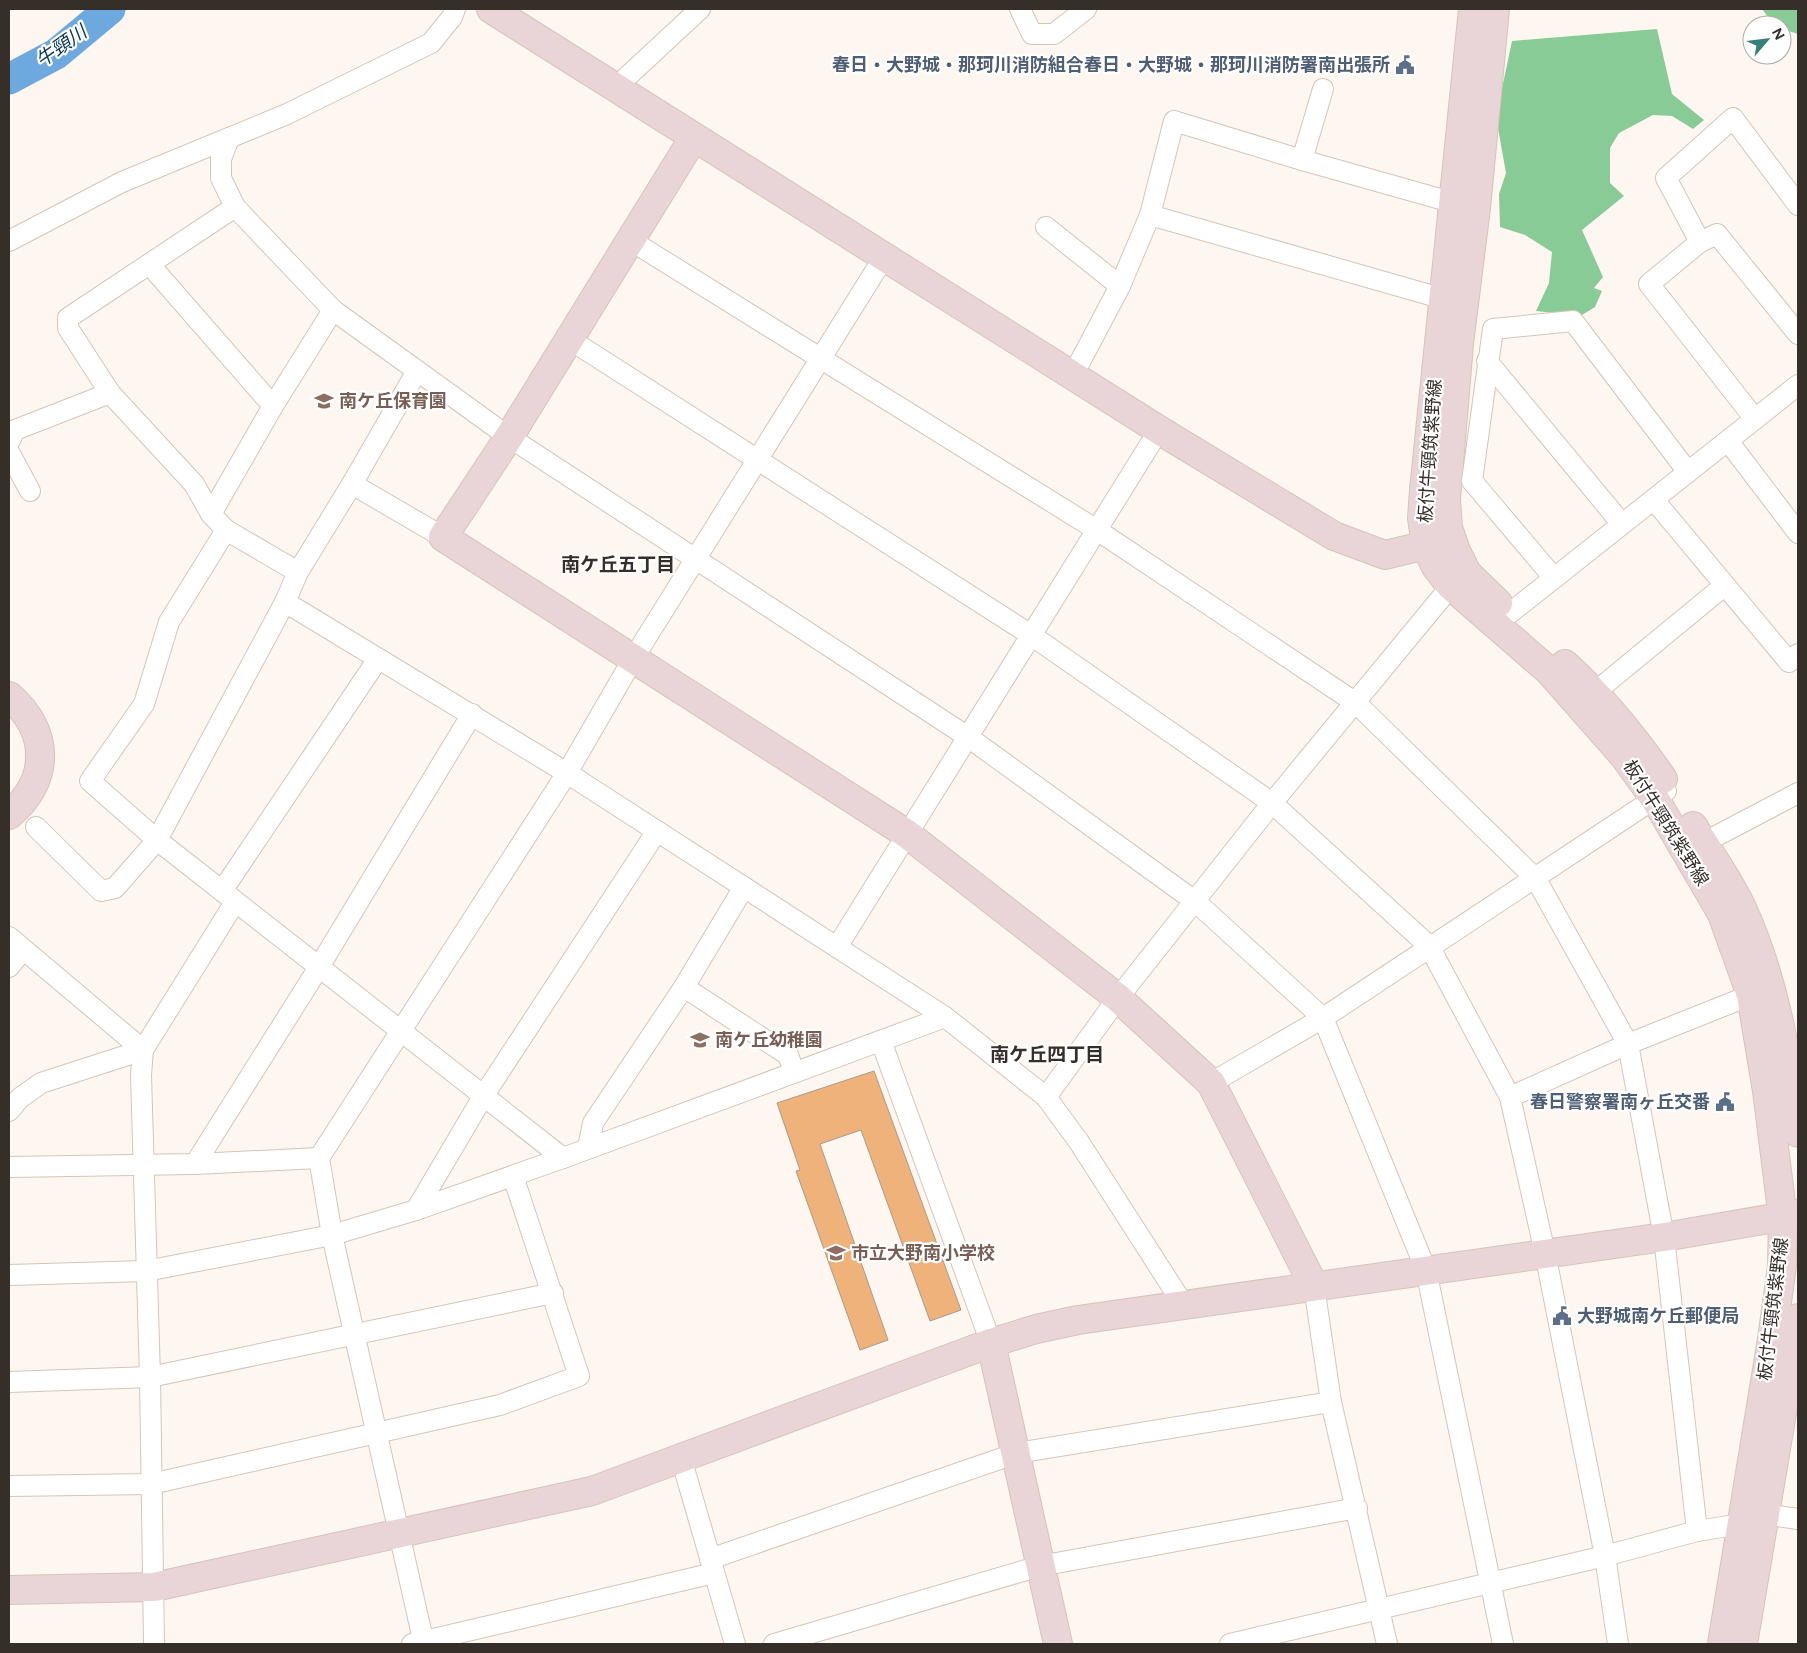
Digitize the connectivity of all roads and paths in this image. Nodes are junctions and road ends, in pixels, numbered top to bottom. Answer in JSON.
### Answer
{"nodes":[{"id":1,"x":455,"y":9,"type":"edge"},
{"id":2,"x":491,"y":9,"type":"edge"},
{"id":3,"x":700,"y":9,"type":"edge"},
{"id":4,"x":1020,"y":9,"type":"edge"},
{"id":5,"x":1086,"y":9,"type":"edge"},
{"id":6,"x":1473,"y":9,"type":"edge"},
{"id":7,"x":1495,"y":9,"type":"edge"},
{"id":8,"x":615,"y":88,"type":"junction"},
{"id":9,"x":1323,"y":89,"type":"dead end"},
{"id":10,"x":694,"y":137,"type":"junction"},
{"id":11,"x":229,"y":138,"type":"junction"},
{"id":12,"x":1302,"y":160,"type":"junction"},
{"id":13,"x":1798,"y":204,"type":"edge"},
{"id":14,"x":1465,"y":206,"type":"junction"},
{"id":15,"x":235,"y":207,"type":"junction"},
{"id":16,"x":1150,"y":215,"type":"junction"},
{"id":17,"x":1046,"y":227,"type":"dead end"},
{"id":18,"x":630,"y":240,"type":"junction"},
{"id":19,"x":9,"y":241,"type":"edge"},
{"id":20,"x":1700,"y":242,"type":"junction"},
{"id":21,"x":884,"y":257,"type":"junction"},
{"id":22,"x":150,"y":264,"type":"junction"},
{"id":23,"x":1120,"y":286,"type":"junction"},
{"id":24,"x":1444,"y":299,"type":"junction"},
{"id":25,"x":333,"y":310,"type":"junction"},
{"id":26,"x":1798,"y":334,"type":"edge"},
{"id":27,"x":570,"y":339,"type":"junction"},
{"id":28,"x":821,"y":358,"type":"junction"},
{"id":29,"x":1487,"y":361,"type":"junction"},
{"id":30,"x":417,"y":371,"type":"junction"},
{"id":31,"x":1073,"y":375,"type":"junction"},
{"id":32,"x":1797,"y":389,"type":"edge"},
{"id":33,"x":110,"y":393,"type":"junction"},
{"id":34,"x":272,"y":406,"type":"junction"},
{"id":35,"x":1755,"y":419,"type":"junction"},
{"id":36,"x":1159,"y":430,"type":"junction"},
{"id":37,"x":509,"y":438,"type":"junction"},
{"id":38,"x":1728,"y":441,"type":"junction"},
{"id":39,"x":9,"y":442,"type":"edge"},
{"id":40,"x":9,"y":452,"type":"edge"},
{"id":41,"x":757,"y":460,"type":"junction"},
{"id":42,"x":1688,"y":472,"type":"junction"},
{"id":43,"x":352,"y":484,"type":"junction"},
{"id":44,"x":30,"y":491,"type":"dead end"},
{"id":45,"x":1654,"y":500,"type":"junction"},
{"id":46,"x":211,"y":514,"type":"junction"},
{"id":47,"x":1622,"y":524,"type":"junction"},
{"id":48,"x":226,"y":530,"type":"junction"},
{"id":49,"x":1097,"y":530,"type":"junction"},
{"id":50,"x":1798,"y":533,"type":"edge"},
{"id":51,"x":443,"y":537,"type":"junction"},
{"id":52,"x":1439,"y":543,"type":"junction"},
{"id":53,"x":695,"y":560,"type":"junction"},
{"id":54,"x":298,"y":572,"type":"junction"},
{"id":55,"x":1554,"y":578,"type":"junction"},
{"id":56,"x":1459,"y":579,"type":"junction"},
{"id":57,"x":1724,"y":586,"type":"junction"},
{"id":58,"x":285,"y":602,"type":"junction"},
{"id":59,"x":1510,"y":614,"type":"junction"},
{"id":60,"x":1031,"y":635,"type":"junction"},
{"id":61,"x":1798,"y":654,"type":"edge"},
{"id":62,"x":378,"y":659,"type":"junction"},
{"id":63,"x":633,"y":659,"type":"junction"},
{"id":64,"x":9,"y":696,"type":"edge"},
{"id":65,"x":1587,"y":698,"type":"junction"},
{"id":66,"x":1356,"y":703,"type":"junction"},
{"id":67,"x":472,"y":714,"type":"junction"},
{"id":68,"x":968,"y":737,"type":"junction"},
{"id":69,"x":567,"y":773,"type":"junction"},
{"id":70,"x":1798,"y":793,"type":"edge"},
{"id":71,"x":1662,"y":794,"type":"junction"},
{"id":72,"x":1272,"y":803,"type":"junction"},
{"id":73,"x":9,"y":815,"type":"edge"},
{"id":74,"x":36,"y":827,"type":"dead end"},
{"id":75,"x":657,"y":831,"type":"junction"},
{"id":76,"x":907,"y":834,"type":"junction"},
{"id":77,"x":156,"y":840,"type":"junction"},
{"id":78,"x":1695,"y":849,"type":"junction"},
{"id":79,"x":1536,"y":879,"type":"junction"},
{"id":80,"x":744,"y":887,"type":"junction"},
{"id":81,"x":229,"y":897,"type":"junction"},
{"id":82,"x":1196,"y":902,"type":"junction"},
{"id":83,"x":16,"y":943,"type":"edge"},
{"id":84,"x":1429,"y":946,"type":"junction"},
{"id":85,"x":837,"y":947,"type":"junction"},
{"id":86,"x":9,"y":966,"type":"edge"},
{"id":87,"x":319,"y":967,"type":"junction"},
{"id":88,"x":684,"y":987,"type":"junction"},
{"id":89,"x":1762,"y":994,"type":"junction"},
{"id":90,"x":1118,"y":998,"type":"junction"},
{"id":91,"x":945,"y":1017,"type":"junction"},
{"id":92,"x":1323,"y":1018,"type":"junction"},
{"id":93,"x":400,"y":1030,"type":"junction"},
{"id":94,"x":881,"y":1041,"type":"junction"},
{"id":95,"x":1628,"y":1044,"type":"junction"},
{"id":96,"x":143,"y":1050,"type":"junction"},
{"id":97,"x":794,"y":1072,"type":"junction"},
{"id":98,"x":1211,"y":1083,"type":"junction"},
{"id":99,"x":484,"y":1095,"type":"junction"},
{"id":100,"x":1046,"y":1097,"type":"junction"},
{"id":101,"x":1510,"y":1097,"type":"junction"},
{"id":102,"x":9,"y":1111,"type":"edge"},
{"id":103,"x":1798,"y":1133,"type":"edge"},
{"id":104,"x":588,"y":1148,"type":"junction"},
{"id":105,"x":319,"y":1158,"type":"junction"},
{"id":106,"x":563,"y":1158,"type":"junction"},
{"id":107,"x":143,"y":1163,"type":"junction"},
{"id":108,"x":195,"y":1164,"type":"junction"},
{"id":109,"x":9,"y":1167,"type":"edge"},
{"id":110,"x":513,"y":1176,"type":"junction"},
{"id":111,"x":416,"y":1210,"type":"junction"},
{"id":112,"x":1791,"y":1216,"type":"edge"},
{"id":113,"x":332,"y":1235,"type":"junction"},
{"id":114,"x":1664,"y":1237,"type":"junction"},
{"id":115,"x":1545,"y":1253,"type":"junction"},
{"id":116,"x":1426,"y":1270,"type":"junction"},
{"id":117,"x":146,"y":1271,"type":"junction"},
{"id":118,"x":9,"y":1275,"type":"edge"},
{"id":119,"x":1314,"y":1286,"type":"junction"},
{"id":120,"x":553,"y":1293,"type":"junction"},
{"id":121,"x":1183,"y":1304,"type":"junction"},
{"id":122,"x":1798,"y":1318,"type":"edge"},
{"id":123,"x":355,"y":1335,"type":"junction"},
{"id":124,"x":991,"y":1343,"type":"junction"},
{"id":125,"x":150,"y":1377,"type":"junction"},
{"id":126,"x":9,"y":1382,"type":"edge"},
{"id":127,"x":1331,"y":1402,"type":"junction"},
{"id":128,"x":1790,"y":1416,"type":"edge"},
{"id":129,"x":377,"y":1434,"type":"junction"},
{"id":130,"x":1017,"y":1453,"type":"junction"},
{"id":131,"x":681,"y":1458,"type":"junction"},
{"id":132,"x":152,"y":1484,"type":"junction"},
{"id":133,"x":9,"y":1486,"type":"edge"},
{"id":134,"x":1357,"y":1508,"type":"junction"},
{"id":135,"x":1753,"y":1519,"type":"junction"},
{"id":136,"x":1798,"y":1520,"type":"edge"},
{"id":137,"x":1697,"y":1531,"type":"junction"},
{"id":138,"x":399,"y":1534,"type":"junction"},
{"id":139,"x":1605,"y":1556,"type":"junction"},
{"id":140,"x":712,"y":1566,"type":"junction"},
{"id":141,"x":1040,"y":1566,"type":"junction"},
{"id":142,"x":1491,"y":1584,"type":"junction"},
{"id":143,"x":154,"y":1587,"type":"junction"},
{"id":144,"x":9,"y":1590,"type":"edge"},
{"id":145,"x":1380,"y":1610,"type":"junction"},
{"id":146,"x":420,"y":1643,"type":"edge"},
{"id":147,"x":154,"y":1644,"type":"edge"},
{"id":148,"x":735,"y":1644,"type":"edge"},
{"id":149,"x":774,"y":1644,"type":"edge"},
{"id":150,"x":1058,"y":1644,"type":"edge"},
{"id":151,"x":1230,"y":1644,"type":"edge"},
{"id":152,"x":1387,"y":1644,"type":"edge"},
{"id":153,"x":1503,"y":1644,"type":"edge"},
{"id":154,"x":1618,"y":1644,"type":"edge"},
{"id":155,"x":1722,"y":1644,"type":"edge"},
{"id":156,"x":1742,"y":1644,"type":"edge"}],
"edges":[{"from":1,"to":11,"type":"street"},
{"from":2,"to":8,"type":"street"},
{"from":3,"to":8,"type":"street"},
{"from":4,"to":5,"type":"street"},
{"from":6,"to":14,"type":"street","name":"板付牛頸筑紫野線"},
{"from":7,"to":14,"type":"street","name":"板付牛頸筑紫野線"},
{"from":8,"to":10,"type":"street"},
{"from":9,"to":12,"type":"street"},
{"from":10,"to":18,"type":"street"},
{"from":10,"to":21,"type":"street"},
{"from":11,"to":15,"type":"street"},
{"from":11,"to":19,"type":"street"},
{"from":12,"to":14,"type":"street"},
{"from":12,"to":16,"type":"street"},
{"from":13,"to":20,"type":"street"},
{"from":14,"to":24,"type":"street","name":"板付牛頸筑紫野線"},
{"from":14,"to":52,"type":"street","name":"板付牛頸筑紫野線"},
{"from":15,"to":22,"type":"street"},
{"from":15,"to":25,"type":"street"},
{"from":16,"to":23,"type":"street"},
{"from":16,"to":24,"type":"street"},
{"from":17,"to":23,"type":"street"},
{"from":18,"to":27,"type":"street"},
{"from":18,"to":28,"type":"street"},
{"from":20,"to":26,"type":"street"},
{"from":20,"to":35,"type":"street"},
{"from":21,"to":28,"type":"street"},
{"from":21,"to":31,"type":"street"},
{"from":22,"to":33,"type":"street"},
{"from":22,"to":34,"type":"street"},
{"from":23,"to":31,"type":"street"},
{"from":24,"to":52,"type":"street","name":"板付牛頸筑紫野線"},
{"from":25,"to":30,"type":"street"},
{"from":25,"to":34,"type":"street"},
{"from":27,"to":37,"type":"street"},
{"from":27,"to":41,"type":"street"},
{"from":28,"to":41,"type":"street"},
{"from":28,"to":49,"type":"street"},
{"from":29,"to":42,"type":"street"},
{"from":29,"to":47,"type":"street"},
{"from":29,"to":55,"type":"street"},
{"from":30,"to":37,"type":"street"},
{"from":30,"to":43,"type":"street"},
{"from":31,"to":36,"type":"street"},
{"from":32,"to":35,"type":"street"},
{"from":33,"to":39,"type":"street"},
{"from":33,"to":46,"type":"street"},
{"from":34,"to":46,"type":"street"},
{"from":35,"to":38,"type":"street"},
{"from":36,"to":49,"type":"street"},
{"from":36,"to":52,"type":"street"},
{"from":37,"to":51,"type":"street"},
{"from":37,"to":53,"type":"street"},
{"from":38,"to":42,"type":"street"},
{"from":38,"to":50,"type":"street"},
{"from":40,"to":44,"type":"street"},
{"from":41,"to":53,"type":"street"},
{"from":41,"to":60,"type":"street"},
{"from":42,"to":45,"type":"street"},
{"from":43,"to":51,"type":"street"},
{"from":43,"to":54,"type":"street"},
{"from":45,"to":47,"type":"street"},
{"from":45,"to":57,"type":"street"},
{"from":46,"to":48,"type":"street"},
{"from":47,"to":55,"type":"street"},
{"from":48,"to":54,"type":"street"},
{"from":48,"to":77,"type":"street"},
{"from":49,"to":60,"type":"street"},
{"from":49,"to":66,"type":"street"},
{"from":51,"to":63,"type":"street"},
{"from":52,"to":56,"type":"street","name":"板付牛頸筑紫野線"},
{"from":53,"to":63,"type":"street"},
{"from":53,"to":68,"type":"street"},
{"from":54,"to":58,"type":"street"},
{"from":55,"to":59,"type":"street"},
{"from":56,"to":59,"type":"street","name":"板付牛頸筑紫野線"},
{"from":56,"to":65,"type":"street","name":"板付牛頸筑紫野線"},
{"from":56,"to":66,"type":"street"},
{"from":57,"to":61,"type":"street"},
{"from":57,"to":65,"type":"street"},
{"from":58,"to":62,"type":"street"},
{"from":58,"to":77,"type":"street"},
{"from":59,"to":65,"type":"street","name":"板付牛頸筑紫野線"},
{"from":60,"to":68,"type":"street"},
{"from":60,"to":72,"type":"street"},
{"from":62,"to":67,"type":"street"},
{"from":62,"to":81,"type":"street"},
{"from":63,"to":69,"type":"street"},
{"from":63,"to":76,"type":"street"},
{"from":64,"to":73,"type":"street"},
{"from":65,"to":71,"type":"street","name":"板付牛頸筑紫野線"},
{"from":66,"to":72,"type":"street"},
{"from":66,"to":79,"type":"street"},
{"from":67,"to":69,"type":"street"},
{"from":67,"to":87,"type":"street"},
{"from":68,"to":76,"type":"street"},
{"from":68,"to":82,"type":"street"},
{"from":69,"to":75,"type":"street"},
{"from":69,"to":93,"type":"street"},
{"from":70,"to":78,"type":"street"},
{"from":71,"to":78,"type":"street","name":"板付牛頸筑紫野線"},
{"from":71,"to":79,"type":"street"},
{"from":72,"to":82,"type":"street"},
{"from":72,"to":84,"type":"street"},
{"from":74,"to":77,"type":"street"},
{"from":75,"to":80,"type":"street"},
{"from":75,"to":99,"type":"street"},
{"from":76,"to":85,"type":"street"},
{"from":76,"to":90,"type":"street"},
{"from":77,"to":81,"type":"street"},
{"from":78,"to":89,"type":"street","name":"板付牛頸筑紫野線"},
{"from":79,"to":84,"type":"street"},
{"from":79,"to":95,"type":"street"},
{"from":80,"to":85,"type":"street"},
{"from":80,"to":88,"type":"street"},
{"from":81,"to":87,"type":"street"},
{"from":81,"to":96,"type":"street"},
{"from":82,"to":90,"type":"street"},
{"from":82,"to":92,"type":"street"},
{"from":83,"to":86,"type":"street"},
{"from":83,"to":96,"type":"street"},
{"from":84,"to":92,"type":"street"},
{"from":84,"to":101,"type":"street"},
{"from":85,"to":91,"type":"street"},
{"from":87,"to":93,"type":"street"},
{"from":87,"to":108,"type":"street"},
{"from":88,"to":97,"type":"street"},
{"from":88,"to":104,"type":"street"},
{"from":89,"to":95,"type":"street"},
{"from":89,"to":103,"type":"street","name":"板付牛頸筑紫野線"},
{"from":89,"to":112,"type":"street","name":"板付牛頸筑紫野線"},
{"from":90,"to":98,"type":"street"},
{"from":90,"to":100,"type":"street"},
{"from":91,"to":94,"type":"street"},
{"from":91,"to":100,"type":"street"},
{"from":92,"to":98,"type":"street"},
{"from":92,"to":116,"type":"street"},
{"from":93,"to":99,"type":"street"},
{"from":93,"to":105,"type":"street"},
{"from":94,"to":97,"type":"street"},
{"from":94,"to":124,"type":"street"},
{"from":95,"to":101,"type":"street"},
{"from":95,"to":114,"type":"street"},
{"from":96,"to":102,"type":"street"},
{"from":96,"to":107,"type":"street"},
{"from":97,"to":104,"type":"street"},
{"from":98,"to":119,"type":"street"},
{"from":99,"to":106,"type":"street"},
{"from":99,"to":111,"type":"street"},
{"from":100,"to":121,"type":"street"},
{"from":101,"to":115,"type":"street"},
{"from":104,"to":106,"type":"street"},
{"from":105,"to":108,"type":"street"},
{"from":105,"to":113,"type":"street"},
{"from":106,"to":110,"type":"street"},
{"from":107,"to":108,"type":"street"},
{"from":107,"to":109,"type":"street"},
{"from":107,"to":117,"type":"street"},
{"from":110,"to":111,"type":"street"},
{"from":110,"to":120,"type":"street"},
{"from":111,"to":113,"type":"street"},
{"from":112,"to":114,"type":"street"},
{"from":112,"to":135,"type":"street","name":"板付牛頸筑紫野線"},
{"from":113,"to":117,"type":"street"},
{"from":113,"to":123,"type":"street"},
{"from":114,"to":115,"type":"street"},
{"from":114,"to":137,"type":"street"},
{"from":115,"to":116,"type":"street"},
{"from":115,"to":139,"type":"street"},
{"from":116,"to":119,"type":"street"},
{"from":116,"to":142,"type":"street"},
{"from":117,"to":118,"type":"street"},
{"from":117,"to":125,"type":"street"},
{"from":119,"to":121,"type":"street"},
{"from":119,"to":127,"type":"street"},
{"from":120,"to":123,"type":"street"},
{"from":120,"to":129,"type":"street"},
{"from":121,"to":124,"type":"street"},
{"from":122,"to":128,"type":"street","name":"板付牛頸筑紫野線"},
{"from":123,"to":125,"type":"street"},
{"from":123,"to":129,"type":"street"},
{"from":124,"to":130,"type":"street"},
{"from":124,"to":131,"type":"street"},
{"from":125,"to":126,"type":"street"},
{"from":125,"to":132,"type":"street"},
{"from":127,"to":130,"type":"street"},
{"from":127,"to":134,"type":"street"},
{"from":128,"to":135,"type":"street","name":"板付牛頸筑紫野線"},
{"from":129,"to":132,"type":"street"},
{"from":129,"to":138,"type":"street"},
{"from":130,"to":140,"type":"street"},
{"from":130,"to":141,"type":"street"},
{"from":131,"to":138,"type":"street"},
{"from":131,"to":140,"type":"street"},
{"from":132,"to":133,"type":"street"},
{"from":132,"to":143,"type":"street"},
{"from":134,"to":141,"type":"street"},
{"from":134,"to":145,"type":"street"},
{"from":135,"to":136,"type":"street"},
{"from":135,"to":137,"type":"street"},
{"from":135,"to":155,"type":"street","name":"板付牛頸筑紫野線"},
{"from":135,"to":156,"type":"street","name":"板付牛頸筑紫野線"},
{"from":137,"to":139,"type":"street"},
{"from":138,"to":143,"type":"street"},
{"from":138,"to":146,"type":"street"},
{"from":139,"to":142,"type":"street"},
{"from":139,"to":154,"type":"street"},
{"from":140,"to":146,"type":"street"},
{"from":140,"to":148,"type":"street"},
{"from":141,"to":149,"type":"street"},
{"from":141,"to":150,"type":"street"},
{"from":142,"to":145,"type":"street"},
{"from":142,"to":153,"type":"street"},
{"from":143,"to":144,"type":"street"},
{"from":143,"to":147,"type":"street"},
{"from":145,"to":151,"type":"street"},
{"from":145,"to":152,"type":"street"}]}
